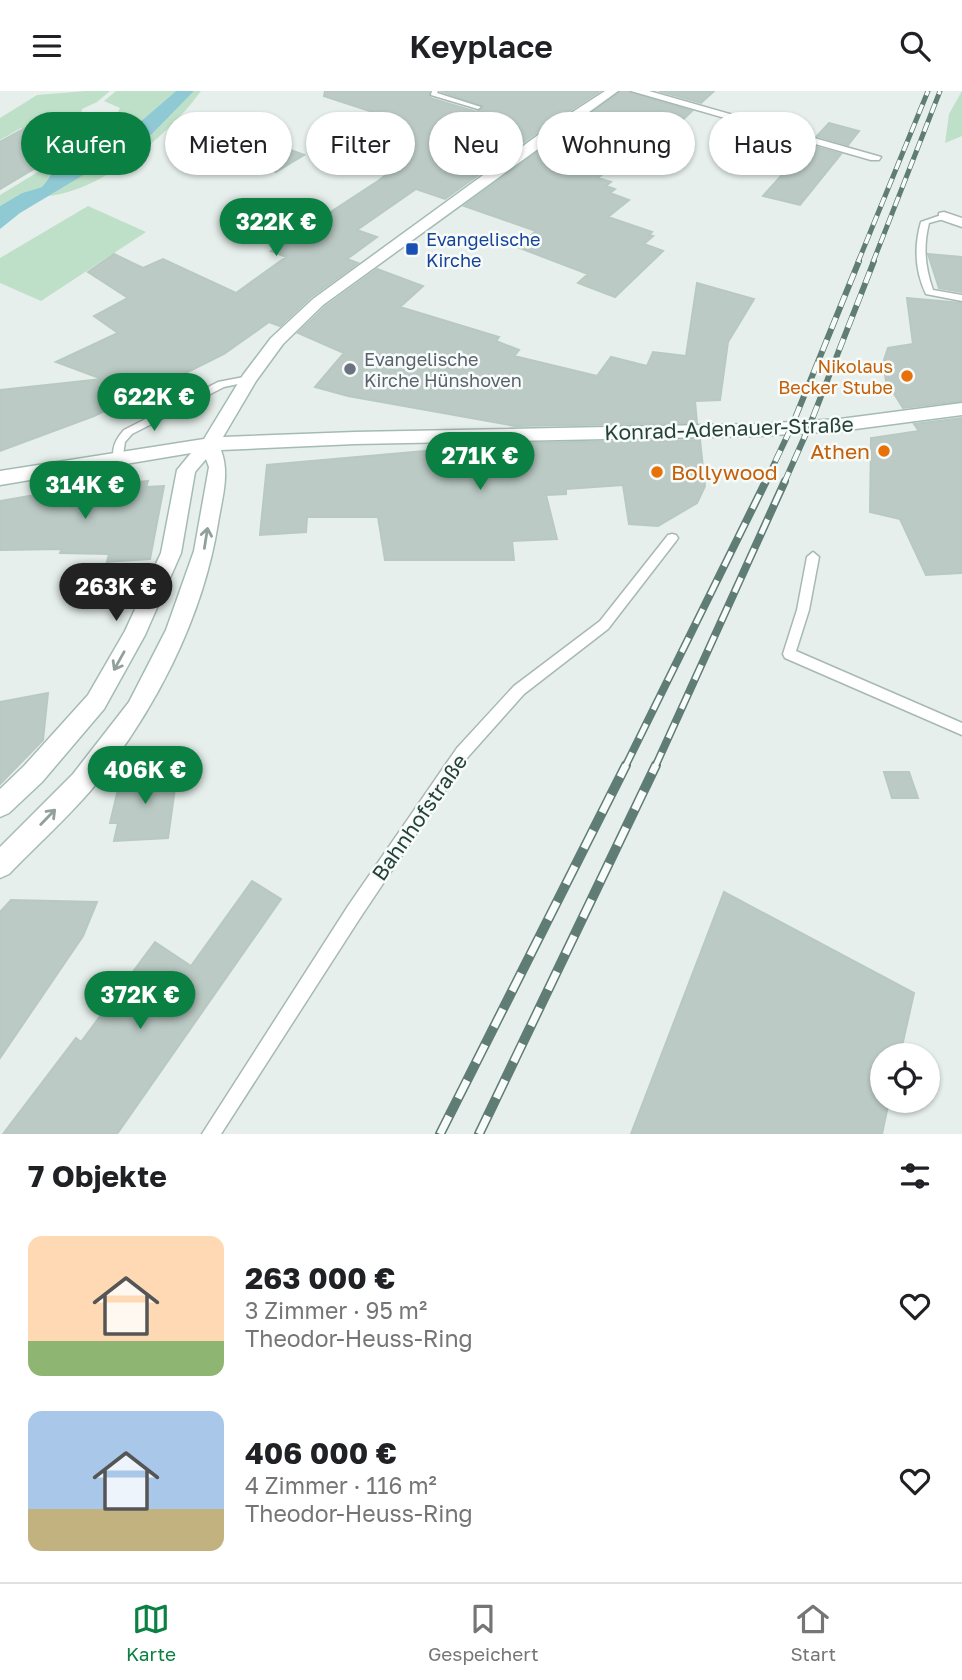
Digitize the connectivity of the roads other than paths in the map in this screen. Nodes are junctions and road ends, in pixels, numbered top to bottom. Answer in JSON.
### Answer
{"nodes":[{"id":1,"x":435,"y":91,"type":"edge"},
{"id":2,"x":612,"y":91,"type":"edge"},
{"id":3,"x":637,"y":91,"type":"edge"},
{"id":4,"x":478,"y":107,"type":"dead end"},
{"id":5,"x":875,"y":157,"type":"dead end"},
{"id":6,"x":944,"y":216,"type":"joint"},
{"id":7,"x":962,"y":223,"type":"edge"},
{"id":8,"x":962,"y":298,"type":"edge"},
{"id":9,"x":249,"y":379,"type":"junction"},
{"id":10,"x":962,"y":409,"type":"edge"},
{"id":11,"x":210,"y":444,"type":"junction"},
{"id":12,"x":118,"y":458,"type":"junction"},
{"id":13,"x":0,"y":478,"type":"edge"},
{"id":14,"x":672,"y":538,"type":"dead end"},
{"id":15,"x":813,"y":557,"type":"dead end"},
{"id":16,"x":789,"y":654,"type":"joint"},
{"id":17,"x":962,"y":729,"type":"edge"},
{"id":18,"x":0,"y":805,"type":"edge"},
{"id":19,"x":0,"y":865,"type":"edge"},
{"id":20,"x":211,"y":1134,"type":"edge"}],
"edges":[{"from":1,"to":4,"type":"lane"},
{"from":2,"to":9,"type":"main road"},
{"from":3,"to":5,"type":"main road"},
{"from":6,"to":7,"type":"main road"},
{"from":6,"to":8,"type":"lane"},
{"from":9,"to":11,"type":"main road"},
{"from":9,"to":12,"type":"lane"},
{"from":10,"to":11,"type":"main road","name":"Konrad-Adenauer-Straße"},
{"from":11,"to":12,"type":"main road","name":"Konrad-Adenauer-Straße"},
{"from":11,"to":18,"type":"main road","one_way":true},
{"from":19,"to":11,"type":"main road","one_way":true},
{"from":12,"to":13,"type":"main road","name":"Konrad-Adenauer-Straße"},
{"from":14,"to":20,"type":"lane","name":"Bahnhofstraße"},
{"from":15,"to":16,"type":"lane"},
{"from":16,"to":17,"type":"lane"}]}
